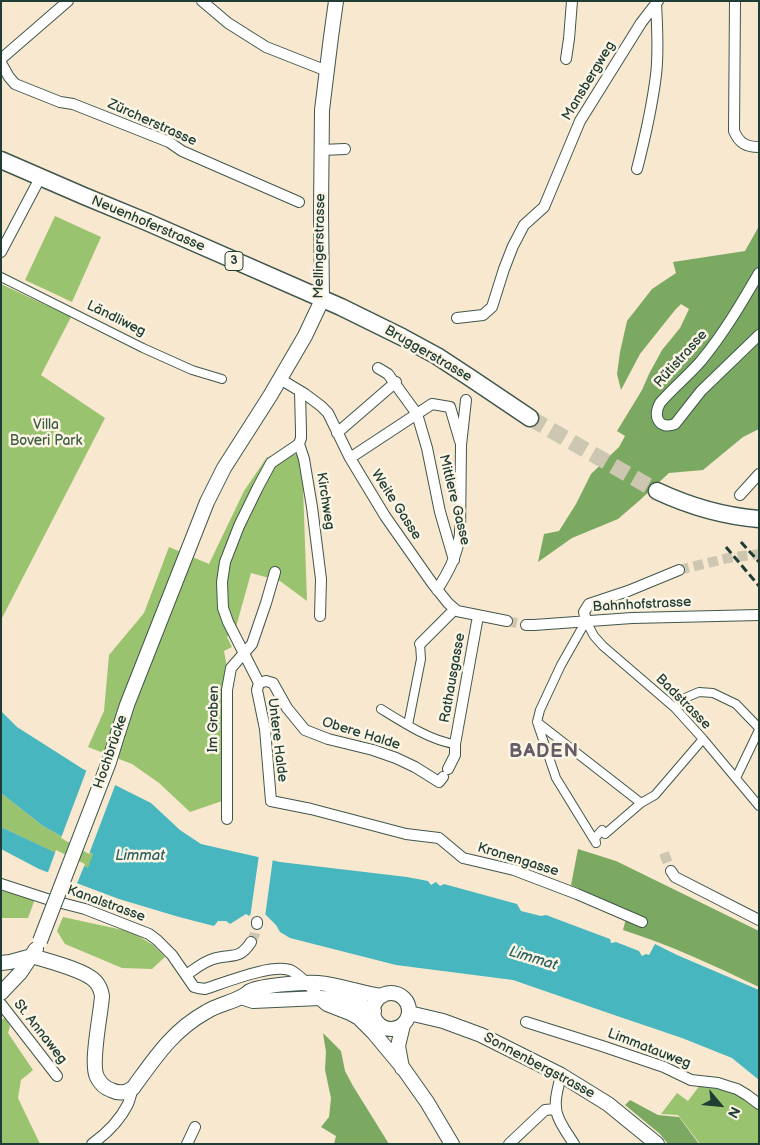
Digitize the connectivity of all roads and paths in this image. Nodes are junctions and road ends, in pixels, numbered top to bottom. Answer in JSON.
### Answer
{"nodes":[{"id":1,"x":68,"y":1,"type":"edge"},
{"id":2,"x":202,"y":1,"type":"edge"},
{"id":3,"x":336,"y":1,"type":"edge"},
{"id":4,"x":572,"y":1,"type":"edge"},
{"id":5,"x":735,"y":1,"type":"edge"},
{"id":6,"x":657,"y":2,"type":"edge"},
{"id":7,"x":1,"y":58,"type":"edge"},
{"id":8,"x":566,"y":59,"type":"dead end"},
{"id":9,"x":1,"y":63,"type":"edge"},
{"id":10,"x":327,"y":71,"type":"junction"},
{"id":11,"x":759,"y":147,"type":"edge"},
{"id":12,"x":321,"y":150,"type":"junction"},
{"id":13,"x":345,"y":150,"type":"dead end"},
{"id":14,"x":1,"y":160,"type":"edge"},
{"id":15,"x":637,"y":169,"type":"dead end"},
{"id":16,"x":40,"y":178,"type":"junction"},
{"id":17,"x":299,"y":202,"type":"dead end"},
{"id":18,"x":1,"y":252,"type":"edge"},
{"id":19,"x":759,"y":273,"type":"edge"},
{"id":20,"x":1,"y":277,"type":"edge"},
{"id":21,"x":322,"y":300,"type":"junction"},
{"id":22,"x":457,"y":318,"type":"dead end"},
{"id":23,"x":759,"y":335,"type":"edge"},
{"id":24,"x":378,"y":368,"type":"dead end"},
{"id":25,"x":222,"y":379,"type":"dead end"},
{"id":26,"x":280,"y":379,"type":"junction"},
{"id":27,"x":396,"y":382,"type":"junction"},
{"id":28,"x":300,"y":390,"type":"junction"},
{"id":29,"x":466,"y":400,"type":"dead end"},
{"id":30,"x":417,"y":414,"type":"junction"},
{"id":31,"x":530,"y":418,"type":"tunnel mouth"},
{"id":32,"x":337,"y":433,"type":"junction"},
{"id":33,"x":299,"y":444,"type":"junction"},
{"id":34,"x":461,"y":445,"type":"junction"},
{"id":35,"x":350,"y":458,"type":"junction"},
{"id":36,"x":759,"y":474,"type":"edge"},
{"id":37,"x":657,"y":491,"type":"tunnel mouth"},
{"id":38,"x":740,"y":494,"type":"dead end"},
{"id":39,"x":759,"y":519,"type":"edge"},
{"id":40,"x":189,"y":547,"type":"joint"},
{"id":41,"x":454,"y":560,"type":"junction"},
{"id":42,"x":679,"y":570,"type":"tunnel mouth"},
{"id":43,"x":275,"y":572,"type":"dead end"},
{"id":44,"x":437,"y":590,"type":"junction"},
{"id":45,"x":454,"y":610,"type":"junction"},
{"id":46,"x":759,"y":615,"type":"edge"},
{"id":47,"x":320,"y":616,"type":"dead end"},
{"id":48,"x":478,"y":616,"type":"junction"},
{"id":49,"x":586,"y":621,"type":"junction"},
{"id":50,"x":507,"y":622,"type":"tunnel mouth"},
{"id":51,"x":526,"y":625,"type":"tunnel mouth"},
{"id":52,"x":420,"y":644,"type":"joint"},
{"id":53,"x":244,"y":654,"type":"junction"},
{"id":54,"x":259,"y":683,"type":"junction"},
{"id":55,"x":674,"y":708,"type":"junction"},
{"id":56,"x":381,"y":709,"type":"dead end"},
{"id":57,"x":537,"y":722,"type":"junction"},
{"id":58,"x":408,"y":725,"type":"junction"},
{"id":59,"x":759,"y":729,"type":"edge"},
{"id":60,"x":703,"y":739,"type":"junction"},
{"id":61,"x":455,"y":744,"type":"junction"},
{"id":62,"x":736,"y":778,"type":"junction"},
{"id":63,"x":270,"y":801,"type":"joint"},
{"id":64,"x":643,"y":802,"type":"junction"},
{"id":65,"x":759,"y":806,"type":"edge"},
{"id":66,"x":227,"y":819,"type":"dead end"},
{"id":67,"x":671,"y":871,"type":"tunnel mouth"},
{"id":68,"x":1,"y":884,"type":"edge"},
{"id":69,"x":759,"y":920,"type":"edge"},
{"id":70,"x":642,"y":922,"type":"dead end"},
{"id":71,"x":251,"y":942,"type":"tunnel mouth"},
{"id":72,"x":32,"y":956,"type":"junction"},
{"id":73,"x":1,"y":963,"type":"edge"},
{"id":74,"x":186,"y":975,"type":"junction"},
{"id":75,"x":306,"y":982,"type":"junction"},
{"id":76,"x":1,"y":993,"type":"edge"},
{"id":77,"x":382,"y":996,"type":"junction"},
{"id":78,"x":241,"y":998,"type":"junction"},
{"id":79,"x":320,"y":998,"type":"junction"},
{"id":80,"x":1,"y":1004,"type":"edge"},
{"id":81,"x":374,"y":1011,"type":"junction"},
{"id":82,"x":406,"y":1019,"type":"junction"},
{"id":83,"x":526,"y":1022,"type":"dead end"},
{"id":84,"x":381,"y":1025,"type":"junction"},
{"id":85,"x":380,"y":1040,"type":"junction"},
{"id":86,"x":403,"y":1068,"type":"junction"},
{"id":87,"x":561,"y":1075,"type":"junction"},
{"id":88,"x":57,"y":1076,"type":"dead end"},
{"id":89,"x":133,"y":1088,"type":"junction"},
{"id":90,"x":759,"y":1104,"type":"edge"},
{"id":91,"x":556,"y":1109,"type":"junction"},
{"id":92,"x":195,"y":1127,"type":"dead end"},
{"id":93,"x":92,"y":1144,"type":"edge"},
{"id":94,"x":187,"y":1144,"type":"edge"},
{"id":95,"x":452,"y":1144,"type":"edge"},
{"id":96,"x":509,"y":1144,"type":"edge"},
{"id":97,"x":574,"y":1144,"type":"edge"},
{"id":98,"x":657,"y":1144,"type":"edge"}],
"edges":[{"from":1,"to":7,"type":"street"},
{"from":2,"to":10,"type":"street"},
{"from":3,"to":10,"type":"main road","name":"Mellingerstrasse"},
{"from":4,"to":8,"type":"street"},
{"from":5,"to":11,"type":"street"},
{"from":6,"to":15,"type":"street","name":"Mansbergweg"},
{"from":6,"to":22,"type":"street","name":"Mansbergweg"},
{"from":9,"to":17,"type":"street","name":"Zürcherstrasse"},
{"from":10,"to":12,"type":"main road","name":"Mellingerstrasse"},
{"from":12,"to":13,"type":"street"},
{"from":12,"to":21,"type":"main road","name":"Mellingerstrasse"},
{"from":14,"to":16,"type":"main road","name":"Neuenhoferstrasse","number":"3"},
{"from":16,"to":18,"type":"street"},
{"from":16,"to":21,"type":"main road","name":"Neuenhoferstrasse","number":"3"},
{"from":19,"to":23,"type":"street","name":"Rütistrasse"},
{"from":20,"to":25,"type":"street","name":"Ländliweg"},
{"from":21,"to":26,"type":"main road","name":"Mellingerstrasse"},
{"from":21,"to":31,"type":"main road","name":"Bruggerstrasse","number":"3"},
{"from":24,"to":27,"type":"street","name":"Mittlere Gasse"},
{"from":26,"to":28,"type":"street","name":"Weite Gasse"},
{"from":26,"to":40,"type":"main road","name":"Mellingerstrasse"},
{"from":27,"to":30,"type":"street","name":"Mittlere Gasse"},
{"from":27,"to":32,"type":"street"},
{"from":28,"to":32,"type":"street","name":"Weite Gasse"},
{"from":28,"to":33,"type":"street","name":"Kirchweg"},
{"from":29,"to":34,"type":"street"},
{"from":30,"to":34,"type":"street"},
{"from":30,"to":35,"type":"street"},
{"from":30,"to":41,"type":"street","name":"Mittlere Gasse"},
{"from":32,"to":35,"type":"street","name":"Weite Gasse"},
{"from":33,"to":47,"type":"street","name":"Kirchweg"},
{"from":33,"to":53,"type":"street"},
{"from":34,"to":41,"type":"street"},
{"from":35,"to":44,"type":"street","name":"Weite Gasse"},
{"from":36,"to":38,"type":"street"},
{"from":37,"to":39,"type":"main road"},
{"from":40,"to":72,"type":"main road","name":"Hochbrücke","bridge":true},
{"from":41,"to":44,"type":"street","name":"Mittlere Gasse"},
{"from":42,"to":49,"type":"street"},
{"from":43,"to":53,"type":"street","name":"Im Graben"},
{"from":44,"to":45,"type":"street","name":"Weite Gasse"},
{"from":45,"to":48,"type":"street"},
{"from":45,"to":52,"type":"street"},
{"from":46,"to":49,"type":"street","name":"Bahnhofstrasse"},
{"from":48,"to":50,"type":"street"},
{"from":48,"to":61,"type":"street","name":"Rathausgasse"},
{"from":49,"to":51,"type":"street","name":"Bahnhofstrasse"},
{"from":49,"to":55,"type":"street","name":"Badstrasse"},
{"from":49,"to":57,"type":"street"},
{"from":52,"to":58,"type":"street"},
{"from":53,"to":54,"type":"street"},
{"from":53,"to":66,"type":"street","name":"Im Graben"},
{"from":54,"to":61,"type":"street","name":"Obere Halde"},
{"from":54,"to":63,"type":"street","name":"Untere Halde"},
{"from":55,"to":59,"type":"street"},
{"from":55,"to":60,"type":"street","name":"Badstrasse"},
{"from":56,"to":58,"type":"street"},
{"from":57,"to":64,"type":"street"},
{"from":57,"to":64,"type":"street"},
{"from":58,"to":61,"type":"street"},
{"from":59,"to":62,"type":"street"},
{"from":60,"to":62,"type":"street","name":"Badstrasse"},
{"from":60,"to":64,"type":"street"},
{"from":62,"to":65,"type":"street","name":"Badstrasse"},
{"from":63,"to":70,"type":"street","name":"Kronengasse"},
{"from":67,"to":69,"type":"street"},
{"from":68,"to":74,"type":"street","name":"Kanalstrasse"},
{"from":71,"to":74,"type":"street"},
{"from":72,"to":73,"type":"main road"},
{"from":72,"to":76,"type":"main road","name":"Hochbrücke"},
{"from":72,"to":89,"type":"main road"},
{"from":74,"to":75,"type":"street","name":"Kanalstrasse"},
{"from":75,"to":77,"type":"main road"},
{"from":75,"to":78,"type":"main road"},
{"from":75,"to":79,"type":"street","name":"Kanalstrasse"},
{"from":77,"to":81,"type":"main road"},
{"from":77,"to":82,"type":"main road"},
{"from":78,"to":79,"type":"main road"},
{"from":78,"to":89,"type":"main road"},
{"from":79,"to":81,"type":"main road"},
{"from":79,"to":85,"type":"main road"},
{"from":80,"to":88,"type":"street","name":"St. Annaweg"},
{"from":81,"to":84,"type":"main road"},
{"from":82,"to":84,"type":"main road"},
{"from":82,"to":86,"type":"main road"},
{"from":82,"to":87,"type":"main road","name":"Sonnenbergstrasse"},
{"from":83,"to":90,"type":"street","name":"Limmatauweg"},
{"from":84,"to":85,"type":"main road"},
{"from":85,"to":86,"type":"main road"},
{"from":86,"to":95,"type":"main road"},
{"from":87,"to":91,"type":"street"},
{"from":87,"to":98,"type":"main road","name":"Sonnenbergstrasse"},
{"from":89,"to":93,"type":"street"},
{"from":91,"to":96,"type":"street"},
{"from":91,"to":97,"type":"street"},
{"from":92,"to":94,"type":"street"}]}
